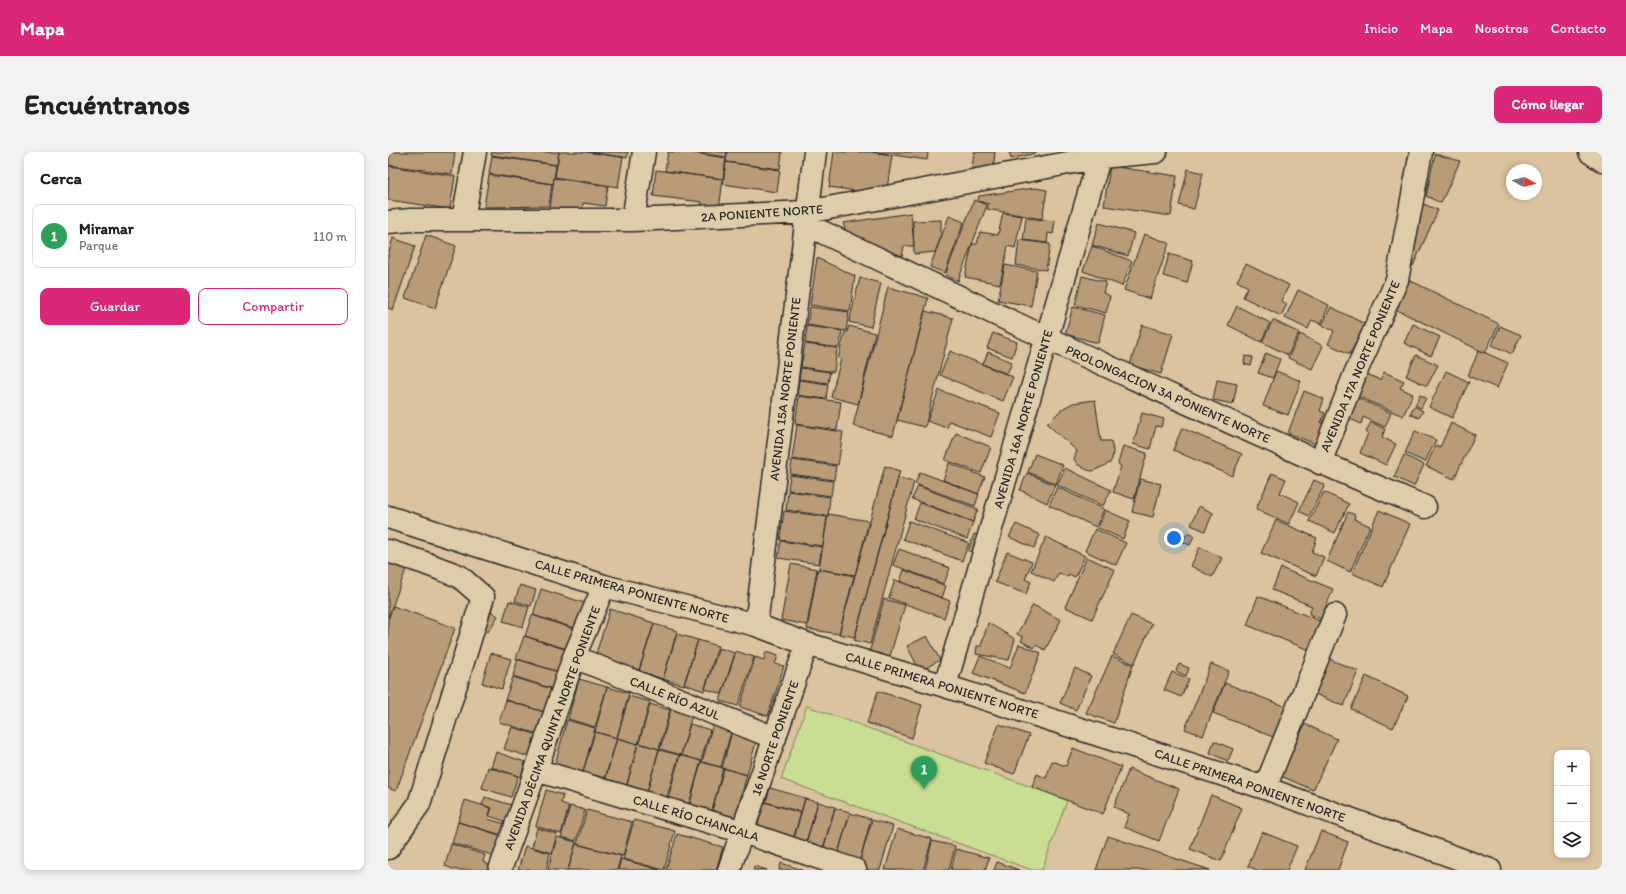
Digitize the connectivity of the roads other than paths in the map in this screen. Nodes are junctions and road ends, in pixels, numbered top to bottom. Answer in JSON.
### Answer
{"nodes":[{"id":1,"x":475,"y":152,"type":"edge"},
{"id":2,"x":644,"y":152,"type":"edge"},
{"id":3,"x":815,"y":152,"type":"edge"},
{"id":4,"x":1156,"y":152,"type":"edge"},
{"id":5,"x":1421,"y":152,"type":"edge"},
{"id":6,"x":1590,"y":152,"type":"edge"},
{"id":7,"x":1101,"y":155,"type":"edge"},
{"id":8,"x":1602,"y":160,"type":"edge"},
{"id":9,"x":806,"y":218,"type":"junction"},
{"id":10,"x":463,"y":220,"type":"junction"},
{"id":11,"x":633,"y":220,"type":"junction"},
{"id":12,"x":388,"y":222,"type":"edge"},
{"id":13,"x":1046,"y":338,"type":"junction"},
{"id":14,"x":1320,"y":463,"type":"junction"},
{"id":15,"x":1425,"y":506,"type":"dead end"},
{"id":16,"x":388,"y":517,"type":"edge"},
{"id":17,"x":388,"y":550,"type":"edge"},
{"id":18,"x":604,"y":586,"type":"junction"},
{"id":19,"x":1335,"y":616,"type":"dead end"},
{"id":20,"x":756,"y":625,"type":"junction"},
{"id":21,"x":807,"y":644,"type":"junction"},
{"id":22,"x":574,"y":657,"type":"junction"},
{"id":23,"x":945,"y":686,"type":"junction"},
{"id":24,"x":775,"y":738,"type":"junction"},
{"id":25,"x":536,"y":770,"type":"junction"},
{"id":26,"x":1265,"y":788,"type":"junction"},
{"id":27,"x":743,"y":832,"type":"junction"},
{"id":28,"x":388,"y":848,"type":"edge"},
{"id":29,"x":500,"y":870,"type":"edge"},
{"id":30,"x":729,"y":870,"type":"edge"},
{"id":31,"x":856,"y":870,"type":"edge"},
{"id":32,"x":1490,"y":870,"type":"edge"}],
"edges":[{"from":1,"to":10,"type":"street"},
{"from":2,"to":11,"type":"street"},
{"from":3,"to":9,"type":"street","name":"AVENIDA 15A NORTE PONIENTE"},
{"from":4,"to":7,"type":"street","name":"2A PONIENTE NORTE"},
{"from":5,"to":14,"type":"street","name":"AVENIDA 17A NORTE PONIENTE"},
{"from":6,"to":8,"type":"street"},
{"from":7,"to":9,"type":"street","name":"2A PONIENTE NORTE"},
{"from":7,"to":13,"type":"street","name":"AVENIDA 16A NORTE PONIENTE"},
{"from":9,"to":11,"type":"street","name":"2A PONIENTE NORTE"},
{"from":9,"to":13,"type":"street","name":"PROLONGACION 3A PONIENTE NORTE"},
{"from":9,"to":20,"type":"street","name":"AVENIDA 15A NORTE PONIENTE"},
{"from":10,"to":11,"type":"street","name":"2A PONIENTE NORTE"},
{"from":10,"to":12,"type":"street","name":"2A PONIENTE NORTE"},
{"from":13,"to":14,"type":"street","name":"PROLONGACION 3A PONIENTE NORTE"},
{"from":13,"to":23,"type":"street","name":"AVENIDA 16A NORTE PONIENTE"},
{"from":14,"to":15,"type":"street","name":"PROLONGACION 3A PONIENTE NORTE"},
{"from":16,"to":18,"type":"street","name":"CALLE PRIMERA PONIENTE NORTE"},
{"from":17,"to":28,"type":"street"},
{"from":18,"to":20,"type":"street","name":"CALLE PRIMERA PONIENTE NORTE"},
{"from":18,"to":22,"type":"street","name":"AVENIDA DÉCIMA QUINTA NORTE PONIENTE"},
{"from":19,"to":26,"type":"street"},
{"from":20,"to":21,"type":"street","name":"CALLE PRIMERA PONIENTE NORTE"},
{"from":21,"to":23,"type":"street","name":"CALLE PRIMERA PONIENTE NORTE"},
{"from":21,"to":24,"type":"street","name":"16 NORTE PONIENTE"},
{"from":22,"to":24,"type":"street","name":"CALLE RÍO AZUL"},
{"from":22,"to":25,"type":"street","name":"AVENIDA DÉCIMA QUINTA NORTE PONIENTE"},
{"from":23,"to":26,"type":"street","name":"CALLE PRIMERA PONIENTE NORTE"},
{"from":24,"to":27,"type":"street","name":"16 NORTE PONIENTE"},
{"from":25,"to":27,"type":"street","name":"CALLE RÍO CHANCALA"},
{"from":25,"to":29,"type":"street","name":"AVENIDA DÉCIMA QUINTA NORTE PONIENTE"},
{"from":26,"to":32,"type":"street","name":"CALLE PRIMERA PONIENTE NORTE"},
{"from":27,"to":30,"type":"street","name":"16 NORTE PONIENTE"},
{"from":27,"to":31,"type":"street","name":"CALLE RÍO CHANCALA"}]}
